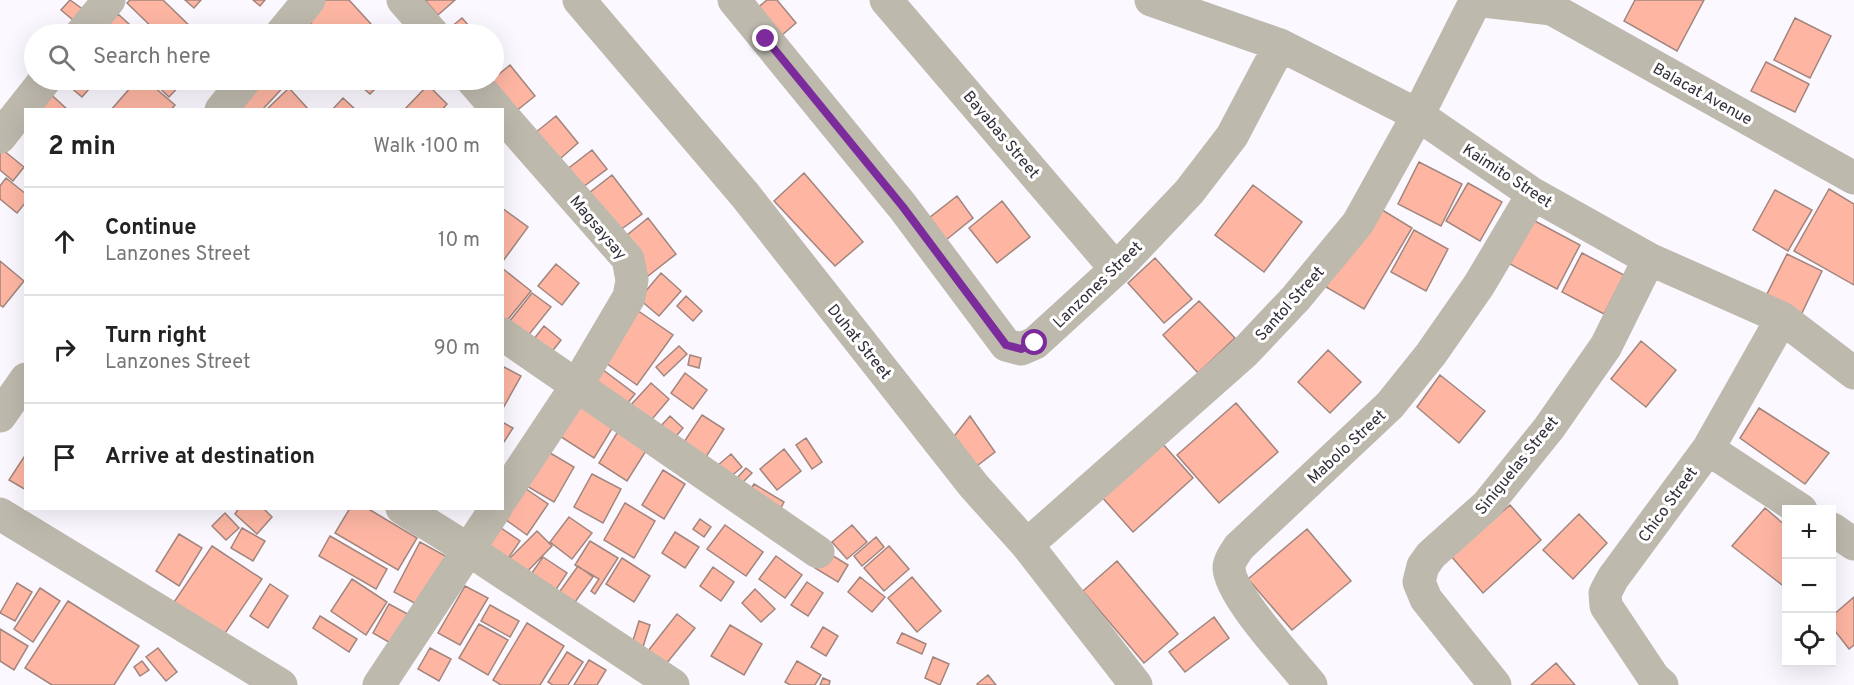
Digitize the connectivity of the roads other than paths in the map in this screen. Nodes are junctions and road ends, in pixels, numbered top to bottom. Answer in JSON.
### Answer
{"nodes":[{"id":1,"x":109,"y":0,"type":"edge"},
{"id":2,"x":309,"y":0,"type":"edge"},
{"id":3,"x":403,"y":0,"type":"edge"},
{"id":4,"x":579,"y":0,"type":"edge"},
{"id":5,"x":734,"y":0,"type":"edge"},
{"id":6,"x":886,"y":0,"type":"edge"},
{"id":7,"x":1151,"y":0,"type":"edge"},
{"id":8,"x":1475,"y":0,"type":"edge"},
{"id":9,"x":1548,"y":4,"type":"edge"},
{"id":10,"x":89,"y":24,"type":"edge"},
{"id":11,"x":289,"y":24,"type":"edge"},
{"id":12,"x":424,"y":24,"type":"edge"},
{"id":13,"x":1280,"y":45,"type":"junction"},
{"id":14,"x":37,"y":90,"type":"edge"},
{"id":15,"x":237,"y":90,"type":"edge"},
{"id":16,"x":481,"y":90,"type":"edge"},
{"id":17,"x":223,"y":108,"type":"edge"},
{"id":18,"x":496,"y":108,"type":"edge"},
{"id":19,"x":1418,"y":116,"type":"junction"},
{"id":20,"x":504,"y":117,"type":"edge"},
{"id":21,"x":0,"y":137,"type":"edge"},
{"id":22,"x":1854,"y":178,"type":"edge"},
{"id":23,"x":1533,"y":194,"type":"junction"},
{"id":24,"x":1649,"y":259,"type":"junction"},
{"id":25,"x":1116,"y":269,"type":"junction"},
{"id":26,"x":1782,"y":318,"type":"junction"},
{"id":27,"x":504,"y":335,"type":"edge"},
{"id":28,"x":1854,"y":373,"type":"edge"},
{"id":29,"x":24,"y":382,"type":"edge"},
{"id":30,"x":576,"y":385,"type":"junction"},
{"id":31,"x":0,"y":416,"type":"edge"},
{"id":32,"x":1708,"y":449,"type":"junction"},
{"id":33,"x":504,"y":495,"type":"edge"},
{"id":34,"x":1793,"y":505,"type":"edge"},
{"id":35,"x":405,"y":510,"type":"edge"},
{"id":36,"x":495,"y":510,"type":"edge"},
{"id":37,"x":0,"y":514,"type":"edge"},
{"id":38,"x":1836,"y":532,"type":"edge"},
{"id":39,"x":1854,"y":544,"type":"edge"},
{"id":40,"x":1027,"y":545,"type":"junction"},
{"id":41,"x":469,"y":550,"type":"junction"},
{"id":42,"x":818,"y":552,"type":"dead end"},
{"id":43,"x":281,"y":685,"type":"edge"},
{"id":44,"x":380,"y":685,"type":"edge"},
{"id":45,"x":672,"y":685,"type":"edge"},
{"id":46,"x":1136,"y":685,"type":"edge"},
{"id":47,"x":1311,"y":685,"type":"edge"},
{"id":48,"x":1495,"y":685,"type":"edge"},
{"id":49,"x":1662,"y":685,"type":"edge"}],
"edges":[{"from":1,"to":10,"type":"street"},
{"from":2,"to":11,"type":"street"},
{"from":3,"to":12,"type":"street"},
{"from":4,"to":40,"type":"street","name":"Duhat Street"},
{"from":5,"to":25,"type":"street","name":"Lanzones Street"},
{"from":6,"to":25,"type":"street","name":"Bayabas Street"},
{"from":7,"to":13,"type":"street","name":"Kaimito Street"},
{"from":8,"to":9,"type":"street","name":"Balacat Avenue"},
{"from":8,"to":19,"type":"street","name":"Santol Street"},
{"from":9,"to":22,"type":"street","name":"Balacat Avenue"},
{"from":13,"to":19,"type":"street","name":"Kaimito Street"},
{"from":13,"to":25,"type":"street","name":"Lanzones Street"},
{"from":14,"to":21,"type":"street"},
{"from":15,"to":17,"type":"street"},
{"from":16,"to":18,"type":"street"},
{"from":19,"to":23,"type":"street","name":"Kaimito Street"},
{"from":19,"to":40,"type":"street","name":"Santol Street"},
{"from":20,"to":30,"type":"street","name":"Magsaysay"},
{"from":23,"to":24,"type":"street","name":"Kaimito Street"},
{"from":23,"to":47,"type":"street","name":"Mabolo Street"},
{"from":24,"to":26,"type":"street","name":"Kaimito Street"},
{"from":24,"to":48,"type":"street","name":"Siniguelas Street"},
{"from":26,"to":28,"type":"street","name":"Kaimito Street"},
{"from":26,"to":32,"type":"street","name":"Chico Street"},
{"from":27,"to":30,"type":"street"},
{"from":29,"to":31,"type":"street"},
{"from":30,"to":33,"type":"street","name":"Magsaysay"},
{"from":30,"to":42,"type":"street"},
{"from":32,"to":34,"type":"street"},
{"from":32,"to":49,"type":"street","name":"Chico Street"},
{"from":35,"to":41,"type":"street"},
{"from":36,"to":41,"type":"street"},
{"from":37,"to":43,"type":"street"},
{"from":38,"to":39,"type":"street"},
{"from":40,"to":46,"type":"street","name":"Duhat Street"},
{"from":41,"to":44,"type":"street"},
{"from":41,"to":45,"type":"street"}]}
